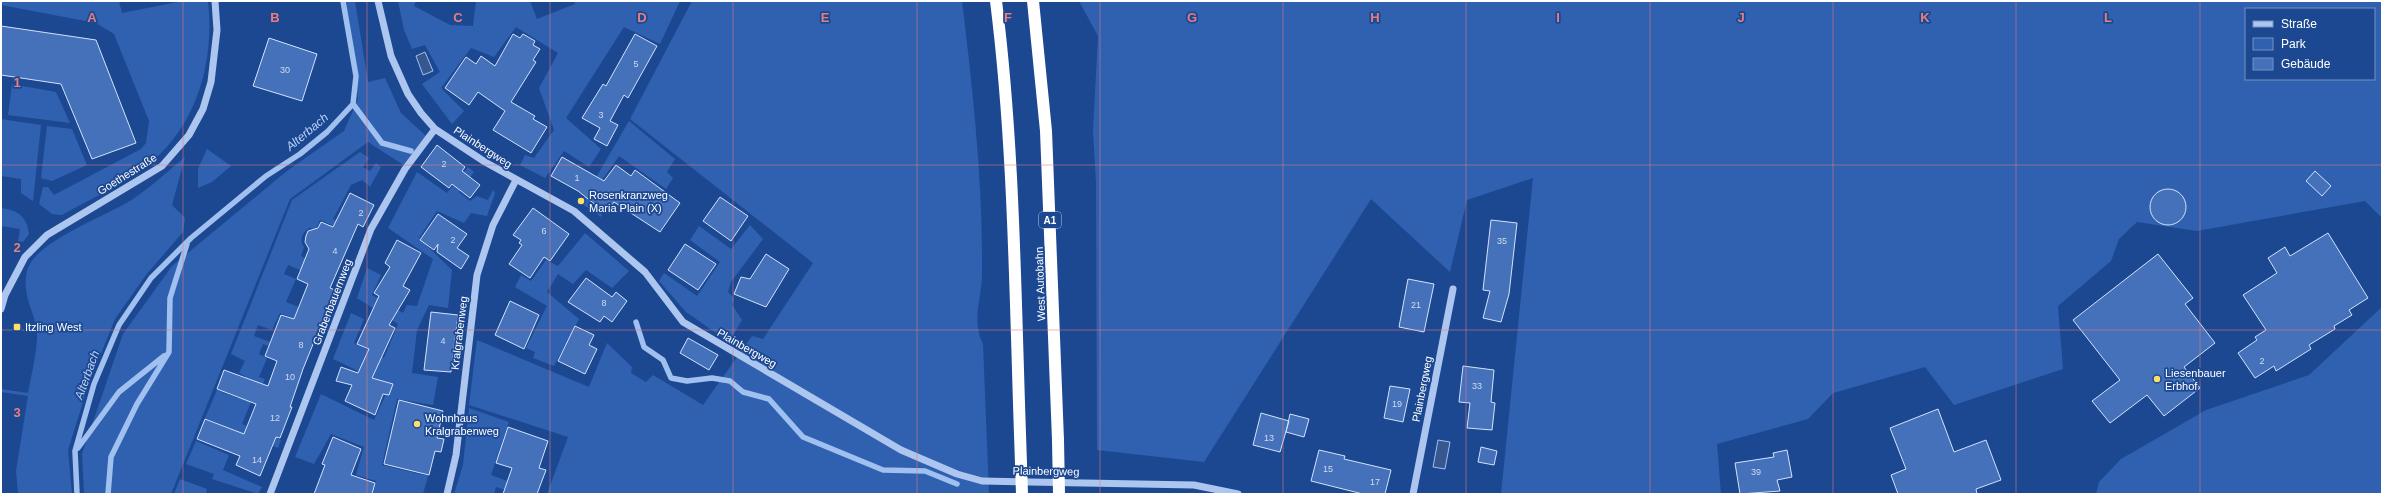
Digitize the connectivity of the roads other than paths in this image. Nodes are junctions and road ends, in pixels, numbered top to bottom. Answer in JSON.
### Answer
{"nodes":[{"id":1,"x":215,"y":1,"type":"edge"},
{"id":2,"x":378,"y":1,"type":"edge"},
{"id":3,"x":996,"y":1,"type":"edge"},
{"id":4,"x":1033,"y":1,"type":"edge"},
{"id":5,"x":435,"y":129,"type":"junction"},
{"id":6,"x":516,"y":180,"type":"junction"},
{"id":7,"x":1454,"y":289,"type":"dead end"},
{"id":8,"x":1,"y":309,"type":"edge"},
{"id":9,"x":270,"y":494,"type":"edge"},
{"id":10,"x":447,"y":494,"type":"edge"},
{"id":11,"x":1022,"y":494,"type":"edge"},
{"id":12,"x":1059,"y":494,"type":"edge"},
{"id":13,"x":1238,"y":494,"type":"edge"},
{"id":14,"x":1413,"y":494,"type":"edge"}],
"edges":[{"from":1,"to":8,"type":"street","name":"Goethestraße"},
{"from":2,"to":5,"type":"street","name":"Plainbergweg"},
{"from":3,"to":11,"type":"highway","bridge":true},
{"from":4,"to":12,"type":"highway","name":"West Autobahn","number":"A1","bridge":true},
{"from":5,"to":6,"type":"street","name":"Plainbergweg"},
{"from":5,"to":9,"type":"street","name":"Grabenbauernweg"},
{"from":6,"to":10,"type":"street","name":"Kralgrabenweg"},
{"from":6,"to":13,"type":"street","name":"Plainbergweg"},
{"from":7,"to":14,"type":"street","name":"Plainbergweg"}]}
